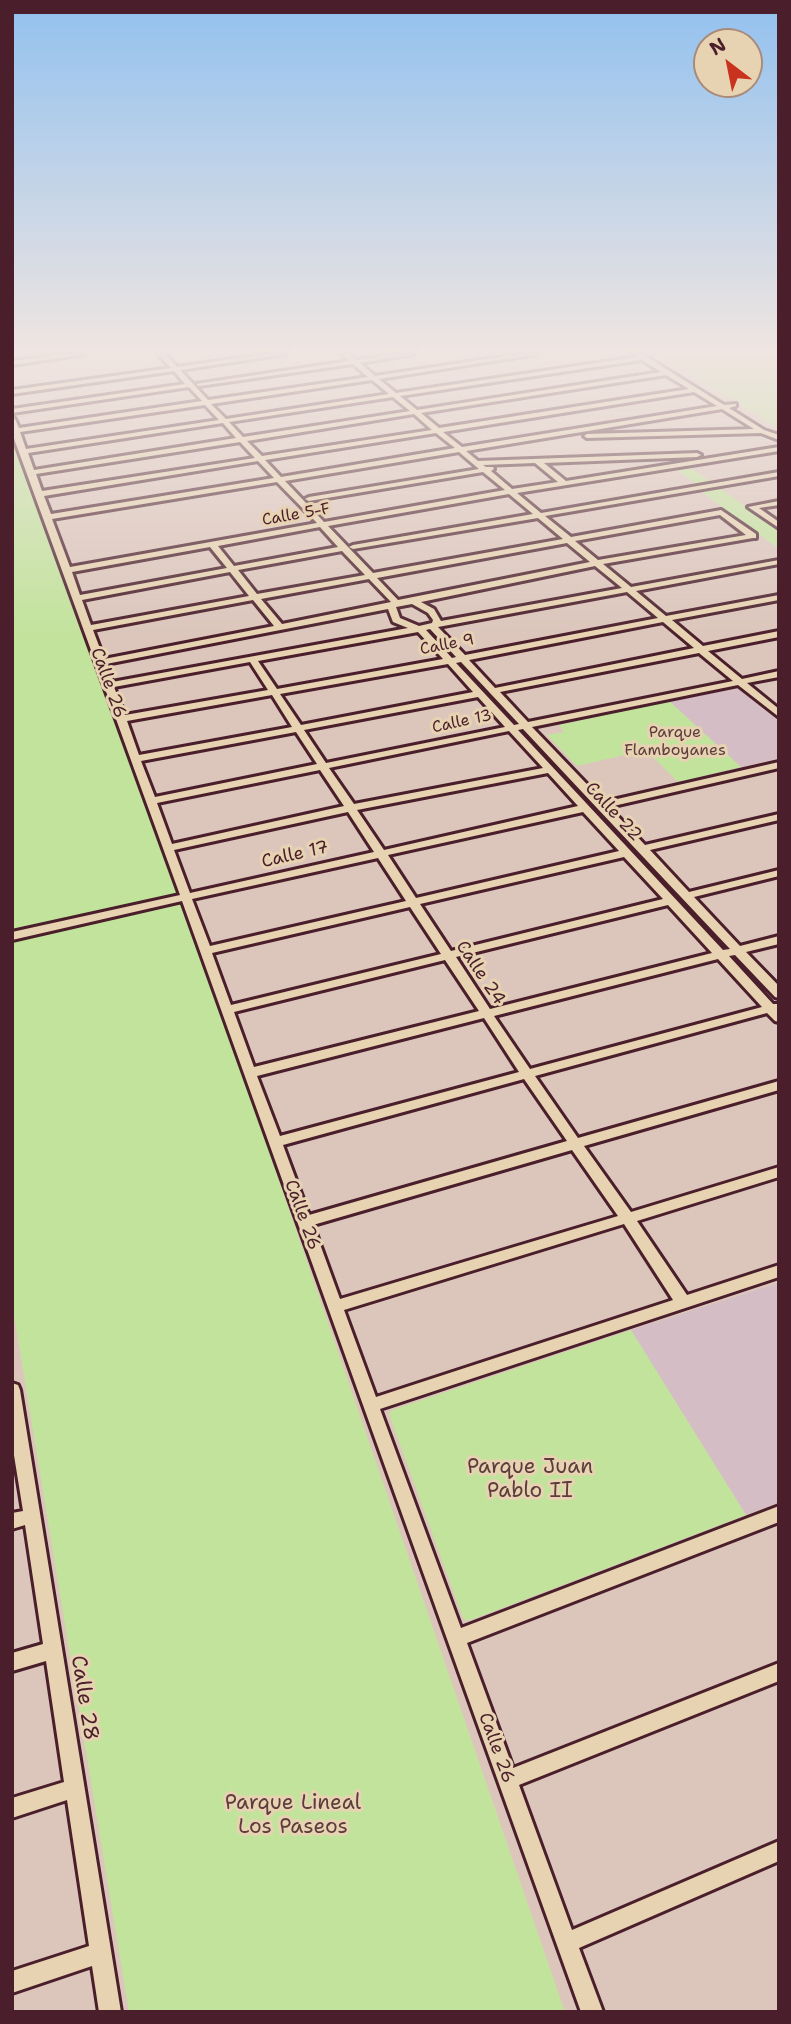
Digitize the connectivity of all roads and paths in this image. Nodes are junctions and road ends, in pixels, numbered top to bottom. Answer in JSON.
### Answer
{"nodes":[{"id":1,"x":40,"y":448,"type":"edge"},
{"id":2,"x":180,"y":448,"type":"edge"},
{"id":3,"x":255,"y":448,"type":"edge"},
{"id":4,"x":323,"y":448,"type":"edge"},
{"id":5,"x":458,"y":448,"type":"edge"},
{"id":6,"x":476,"y":448,"type":"edge"},
{"id":7,"x":666,"y":448,"type":"edge"},
{"id":8,"x":779,"y":449,"type":"edge"},
{"id":9,"x":24,"y":451,"type":"joint"},
{"id":10,"x":461,"y":451,"type":"junction"},
{"id":11,"x":747,"y":453,"type":"junction"},
{"id":12,"x":671,"y":456,"type":"junction"},
{"id":13,"x":264,"y":458,"type":"junction"},
{"id":14,"x":537,"y":461,"type":"junction"},
{"id":15,"x":524,"y":462,"type":"junction"},
{"id":16,"x":476,"y":463,"type":"junction"},
{"id":17,"x":484,"y":470,"type":"junction"},
{"id":18,"x":32,"y":472,"type":"junction"},
{"id":19,"x":779,"y":474,"type":"edge"},
{"id":20,"x":284,"y":479,"type":"junction"},
{"id":21,"x":564,"y":483,"type":"junction"},
{"id":22,"x":510,"y":491,"type":"junction"},
{"id":23,"x":39,"y":495,"type":"junction"},
{"id":24,"x":309,"y":499,"type":"junction"},
{"id":25,"x":779,"y":503,"type":"edge"},
{"id":26,"x":752,"y":508,"type":"joint"},
{"id":27,"x":537,"y":514,"type":"junction"},
{"id":28,"x":48,"y":517,"type":"junction"},
{"id":29,"x":326,"y":524,"type":"junction"},
{"id":30,"x":779,"y":526,"type":"edge"},
{"id":31,"x":566,"y":538,"type":"junction"},
{"id":32,"x":212,"y":544,"type":"junction"},
{"id":33,"x":349,"y":547,"type":"junction"},
{"id":34,"x":779,"y":562,"type":"edge"},
{"id":35,"x":596,"y":563,"type":"junction"},
{"id":36,"x":233,"y":569,"type":"junction"},
{"id":37,"x":67,"y":570,"type":"junction"},
{"id":38,"x":374,"y":574,"type":"junction"},
{"id":39,"x":628,"y":590,"type":"junction"},
{"id":40,"x":254,"y":597,"type":"junction"},
{"id":41,"x":779,"y":597,"type":"edge"},
{"id":42,"x":77,"y":598,"type":"junction"},
{"id":43,"x":401,"y":603,"type":"junction"},
{"id":44,"x":664,"y":619,"type":"junction"},
{"id":45,"x":434,"y":626,"type":"junction"},
{"id":46,"x":279,"y":627,"type":"junction"},
{"id":47,"x":88,"y":628,"type":"junction"},
{"id":48,"x":419,"y":629,"type":"junction"},
{"id":49,"x":779,"y":634,"type":"edge"},
{"id":50,"x":701,"y":650,"type":"junction"},
{"id":51,"x":462,"y":658,"type":"junction"},
{"id":52,"x":253,"y":660,"type":"junction"},
{"id":53,"x":450,"y":661,"type":"junction"},
{"id":54,"x":100,"y":662,"type":"junction"},
{"id":55,"x":779,"y":674,"type":"edge"},
{"id":56,"x":740,"y":682,"type":"junction"},
{"id":57,"x":108,"y":685,"type":"junction"},
{"id":58,"x":493,"y":691,"type":"junction"},
{"id":59,"x":274,"y":692,"type":"junction"},
{"id":60,"x":480,"y":694,"type":"junction"},
{"id":61,"x":779,"y":714,"type":"edge"},
{"id":62,"x":121,"y":719,"type":"junction"},
{"id":63,"x":525,"y":725,"type":"junction"},
{"id":64,"x":299,"y":728,"type":"junction"},
{"id":65,"x":512,"y":728,"type":"junction"},
{"id":66,"x":136,"y":759,"type":"junction"},
{"id":67,"x":779,"y":765,"type":"edge"},
{"id":68,"x":323,"y":766,"type":"junction"},
{"id":69,"x":550,"y":770,"type":"junction"},
{"id":70,"x":151,"y":802,"type":"junction"},
{"id":71,"x":601,"y":806,"type":"junction"},
{"id":72,"x":350,"y":808,"type":"junction"},
{"id":73,"x":585,"y":808,"type":"junction"},
{"id":74,"x":779,"y":817,"type":"edge"},
{"id":75,"x":168,"y":848,"type":"junction"},
{"id":76,"x":642,"y":849,"type":"junction"},
{"id":77,"x":626,"y":853,"type":"junction"},
{"id":78,"x":380,"y":854,"type":"junction"},
{"id":79,"x":779,"y":873,"type":"edge"},
{"id":80,"x":686,"y":896,"type":"junction"},
{"id":81,"x":186,"y":897,"type":"junction"},
{"id":82,"x":670,"y":901,"type":"junction"},
{"id":83,"x":414,"y":904,"type":"junction"},
{"id":84,"x":12,"y":936,"type":"edge"},
{"id":85,"x":779,"y":940,"type":"edge"},
{"id":86,"x":206,"y":951,"type":"junction"},
{"id":87,"x":739,"y":951,"type":"junction"},
{"id":88,"x":721,"y":955,"type":"junction"},
{"id":89,"x":448,"y":956,"type":"junction"},
{"id":90,"x":779,"y":994,"type":"edge"},
{"id":91,"x":227,"y":1010,"type":"junction"},
{"id":92,"x":776,"y":1011,"type":"edge"},
{"id":93,"x":488,"y":1015,"type":"junction"},
{"id":94,"x":250,"y":1073,"type":"junction"},
{"id":95,"x":528,"y":1076,"type":"junction"},
{"id":96,"x":779,"y":1085,"type":"edge"},
{"id":97,"x":275,"y":1142,"type":"junction"},
{"id":98,"x":576,"y":1145,"type":"junction"},
{"id":99,"x":779,"y":1172,"type":"edge"},
{"id":100,"x":628,"y":1219,"type":"junction"},
{"id":101,"x":304,"y":1222,"type":"junction"},
{"id":102,"x":779,"y":1271,"type":"edge"},
{"id":103,"x":682,"y":1302,"type":"junction"},
{"id":104,"x":335,"y":1307,"type":"junction"},
{"id":105,"x":13,"y":1401,"type":"edge"},
{"id":106,"x":371,"y":1405,"type":"junction"},
{"id":107,"x":779,"y":1514,"type":"edge"},
{"id":108,"x":32,"y":1516,"type":"junction"},
{"id":109,"x":12,"y":1521,"type":"edge"},
{"id":110,"x":456,"y":1639,"type":"junction"},
{"id":111,"x":53,"y":1650,"type":"junction"},
{"id":112,"x":12,"y":1661,"type":"edge"},
{"id":113,"x":779,"y":1672,"type":"edge"},
{"id":114,"x":508,"y":1780,"type":"junction"},
{"id":115,"x":75,"y":1788,"type":"junction"},
{"id":116,"x":12,"y":1808,"type":"edge"},
{"id":117,"x":779,"y":1851,"type":"edge"},
{"id":118,"x":566,"y":1943,"type":"junction"},
{"id":119,"x":101,"y":1953,"type":"junction"},
{"id":120,"x":12,"y":1982,"type":"edge"},
{"id":121,"x":110,"y":2012,"type":"edge"},
{"id":122,"x":592,"y":2012,"type":"edge"}],
"edges":[{"from":1,"to":9,"type":"street"},
{"from":2,"to":18,"type":"street"},
{"from":3,"to":13,"type":"street"},
{"from":4,"to":13,"type":"street"},
{"from":5,"to":10,"type":"street"},
{"from":6,"to":10,"type":"street"},
{"from":7,"to":12,"type":"street"},
{"from":8,"to":11,"type":"street","name":"Calle 5-F"},
{"from":9,"to":18,"type":"street","name":"Calle 26"},
{"from":10,"to":16,"type":"street"},
{"from":10,"to":20,"type":"street"},
{"from":11,"to":12,"type":"street"},
{"from":11,"to":21,"type":"street","name":"Calle 5-F"},
{"from":12,"to":14,"type":"street"},
{"from":13,"to":20,"type":"street"},
{"from":13,"to":23,"type":"street"},
{"from":14,"to":15,"type":"street"},
{"from":14,"to":21,"type":"street"},
{"from":15,"to":16,"type":"street"},
{"from":15,"to":17,"type":"street"},
{"from":16,"to":17,"type":"street"},
{"from":17,"to":22,"type":"street"},
{"from":17,"to":24,"type":"street"},
{"from":18,"to":23,"type":"street","name":"Calle 26"},
{"from":19,"to":27,"type":"street"},
{"from":20,"to":24,"type":"street"},
{"from":20,"to":28,"type":"street"},
{"from":20,"to":29,"type":"street"},
{"from":21,"to":22,"type":"street","name":"Calle 5-F"},
{"from":22,"to":27,"type":"street"},
{"from":22,"to":29,"type":"street","name":"Calle 5-F"},
{"from":23,"to":28,"type":"street","name":"Calle 26"},
{"from":24,"to":29,"type":"street"},
{"from":25,"to":26,"type":"street"},
{"from":26,"to":30,"type":"street"},
{"from":27,"to":31,"type":"street"},
{"from":27,"to":33,"type":"street"},
{"from":28,"to":37,"type":"street","name":"Calle 26"},
{"from":29,"to":32,"type":"street","name":"Calle 5-F"},
{"from":29,"to":33,"type":"street"},
{"from":31,"to":35,"type":"street"},
{"from":31,"to":35,"type":"street"},
{"from":31,"to":38,"type":"street"},
{"from":32,"to":36,"type":"street"},
{"from":32,"to":37,"type":"street","name":"Calle 5-F"},
{"from":33,"to":36,"type":"street"},
{"from":33,"to":38,"type":"street"},
{"from":34,"to":39,"type":"street"},
{"from":35,"to":39,"type":"street"},
{"from":35,"to":43,"type":"street"},
{"from":36,"to":40,"type":"street"},
{"from":36,"to":42,"type":"street"},
{"from":37,"to":42,"type":"street","name":"Calle 26"},
{"from":38,"to":40,"type":"street"},
{"from":38,"to":43,"type":"street"},
{"from":39,"to":44,"type":"street"},
{"from":39,"to":45,"type":"street"},
{"from":40,"to":46,"type":"street"},
{"from":40,"to":47,"type":"street"},
{"from":41,"to":44,"type":"street","name":"Calle 9"},
{"from":42,"to":47,"type":"street","name":"Calle 26"},
{"from":43,"to":45,"type":"street","name":"Calle 22"},
{"from":43,"to":46,"type":"street"},
{"from":43,"to":48,"type":"street","name":"Calle 22"},
{"from":44,"to":50,"type":"street"},
{"from":44,"to":51,"type":"street","name":"Calle 9"},
{"from":45,"to":48,"type":"street"},
{"from":45,"to":51,"type":"street","name":"Calle 22"},
{"from":46,"to":54,"type":"street"},
{"from":47,"to":54,"type":"street","name":"Calle 26"},
{"from":48,"to":52,"type":"street"},
{"from":48,"to":53,"type":"street","name":"Calle 22"},
{"from":49,"to":50,"type":"street"},
{"from":50,"to":56,"type":"street"},
{"from":50,"to":58,"type":"street"},
{"from":51,"to":53,"type":"street","name":"Calle 9"},
{"from":51,"to":58,"type":"street","name":"Calle 22"},
{"from":52,"to":57,"type":"street"},
{"from":52,"to":59,"type":"street","name":"Calle 24"},
{"from":53,"to":59,"type":"street","name":"Calle 9"},
{"from":53,"to":60,"type":"street","name":"Calle 22"},
{"from":54,"to":57,"type":"street","name":"Calle 26"},
{"from":55,"to":56,"type":"street","name":"Calle 13"},
{"from":56,"to":61,"type":"street"},
{"from":56,"to":63,"type":"street","name":"Calle 13"},
{"from":57,"to":62,"type":"street","name":"Calle 26"},
{"from":58,"to":63,"type":"street","name":"Calle 22"},
{"from":59,"to":62,"type":"street","name":"Calle 9"},
{"from":59,"to":64,"type":"street","name":"Calle 24"},
{"from":60,"to":64,"type":"street"},
{"from":60,"to":65,"type":"street","name":"Calle 22"},
{"from":62,"to":66,"type":"street","name":"Calle 26"},
{"from":63,"to":65,"type":"street","name":"Calle 13"},
{"from":63,"to":71,"type":"street","name":"Calle 22"},
{"from":64,"to":66,"type":"street"},
{"from":64,"to":68,"type":"street","name":"Calle 24"},
{"from":65,"to":68,"type":"street","name":"Calle 13"},
{"from":65,"to":69,"type":"street","name":"Calle 22"},
{"from":66,"to":70,"type":"street","name":"Calle 26"},
{"from":67,"to":71,"type":"street"},
{"from":68,"to":70,"type":"street","name":"Calle 13"},
{"from":68,"to":72,"type":"street","name":"Calle 24"},
{"from":69,"to":72,"type":"street"},
{"from":69,"to":73,"type":"street","name":"Calle 22"},
{"from":70,"to":75,"type":"street","name":"Calle 26"},
{"from":71,"to":76,"type":"street","name":"Calle 22"},
{"from":72,"to":75,"type":"street"},
{"from":72,"to":78,"type":"street","name":"Calle 24"},
{"from":73,"to":77,"type":"street","name":"Calle 22"},
{"from":73,"to":78,"type":"street","name":"Calle 17"},
{"from":74,"to":76,"type":"street"},
{"from":75,"to":81,"type":"street","name":"Calle 26"},
{"from":76,"to":80,"type":"street","name":"Calle 22"},
{"from":77,"to":82,"type":"street","name":"Calle 22"},
{"from":77,"to":83,"type":"street"},
{"from":78,"to":81,"type":"street","name":"Calle 17"},
{"from":78,"to":83,"type":"street","name":"Calle 24"},
{"from":79,"to":80,"type":"street"},
{"from":80,"to":87,"type":"street","name":"Calle 22"},
{"from":81,"to":84,"type":"street","name":"Calle 17"},
{"from":81,"to":86,"type":"street","name":"Calle 26"},
{"from":82,"to":88,"type":"street","name":"Calle 22"},
{"from":82,"to":89,"type":"street"},
{"from":83,"to":86,"type":"street"},
{"from":83,"to":89,"type":"street","name":"Calle 24"},
{"from":85,"to":87,"type":"street"},
{"from":86,"to":91,"type":"street","name":"Calle 26"},
{"from":87,"to":88,"type":"street"},
{"from":87,"to":90,"type":"street","name":"Calle 22"},
{"from":88,"to":92,"type":"street","name":"Calle 22"},
{"from":88,"to":93,"type":"street"},
{"from":89,"to":91,"type":"street"},
{"from":89,"to":93,"type":"street","name":"Calle 24"},
{"from":91,"to":94,"type":"street","name":"Calle 26"},
{"from":92,"to":95,"type":"street"},
{"from":93,"to":94,"type":"street"},
{"from":93,"to":95,"type":"street","name":"Calle 24"},
{"from":94,"to":97,"type":"street","name":"Calle 26"},
{"from":95,"to":97,"type":"street"},
{"from":95,"to":98,"type":"street","name":"Calle 24"},
{"from":96,"to":98,"type":"street"},
{"from":97,"to":101,"type":"street","name":"Calle 26"},
{"from":98,"to":100,"type":"street","name":"Calle 24"},
{"from":98,"to":101,"type":"street"},
{"from":99,"to":100,"type":"street"},
{"from":100,"to":103,"type":"street","name":"Calle 24"},
{"from":100,"to":104,"type":"street"},
{"from":101,"to":104,"type":"street","name":"Calle 26"},
{"from":102,"to":103,"type":"street"},
{"from":103,"to":106,"type":"street"},
{"from":104,"to":106,"type":"street","name":"Calle 26"},
{"from":105,"to":108,"type":"street","name":"Calle 28"},
{"from":106,"to":110,"type":"street","name":"Calle 26"},
{"from":107,"to":110,"type":"street"},
{"from":108,"to":109,"type":"street"},
{"from":108,"to":111,"type":"street","name":"Calle 28"},
{"from":110,"to":114,"type":"street","name":"Calle 26"},
{"from":111,"to":112,"type":"street"},
{"from":111,"to":115,"type":"street","name":"Calle 28"},
{"from":113,"to":114,"type":"street"},
{"from":114,"to":118,"type":"street","name":"Calle 26"},
{"from":115,"to":116,"type":"street"},
{"from":115,"to":119,"type":"street","name":"Calle 28"},
{"from":117,"to":118,"type":"street"},
{"from":118,"to":122,"type":"street","name":"Calle 26"},
{"from":119,"to":120,"type":"street"},
{"from":119,"to":121,"type":"street","name":"Calle 28"}]}
